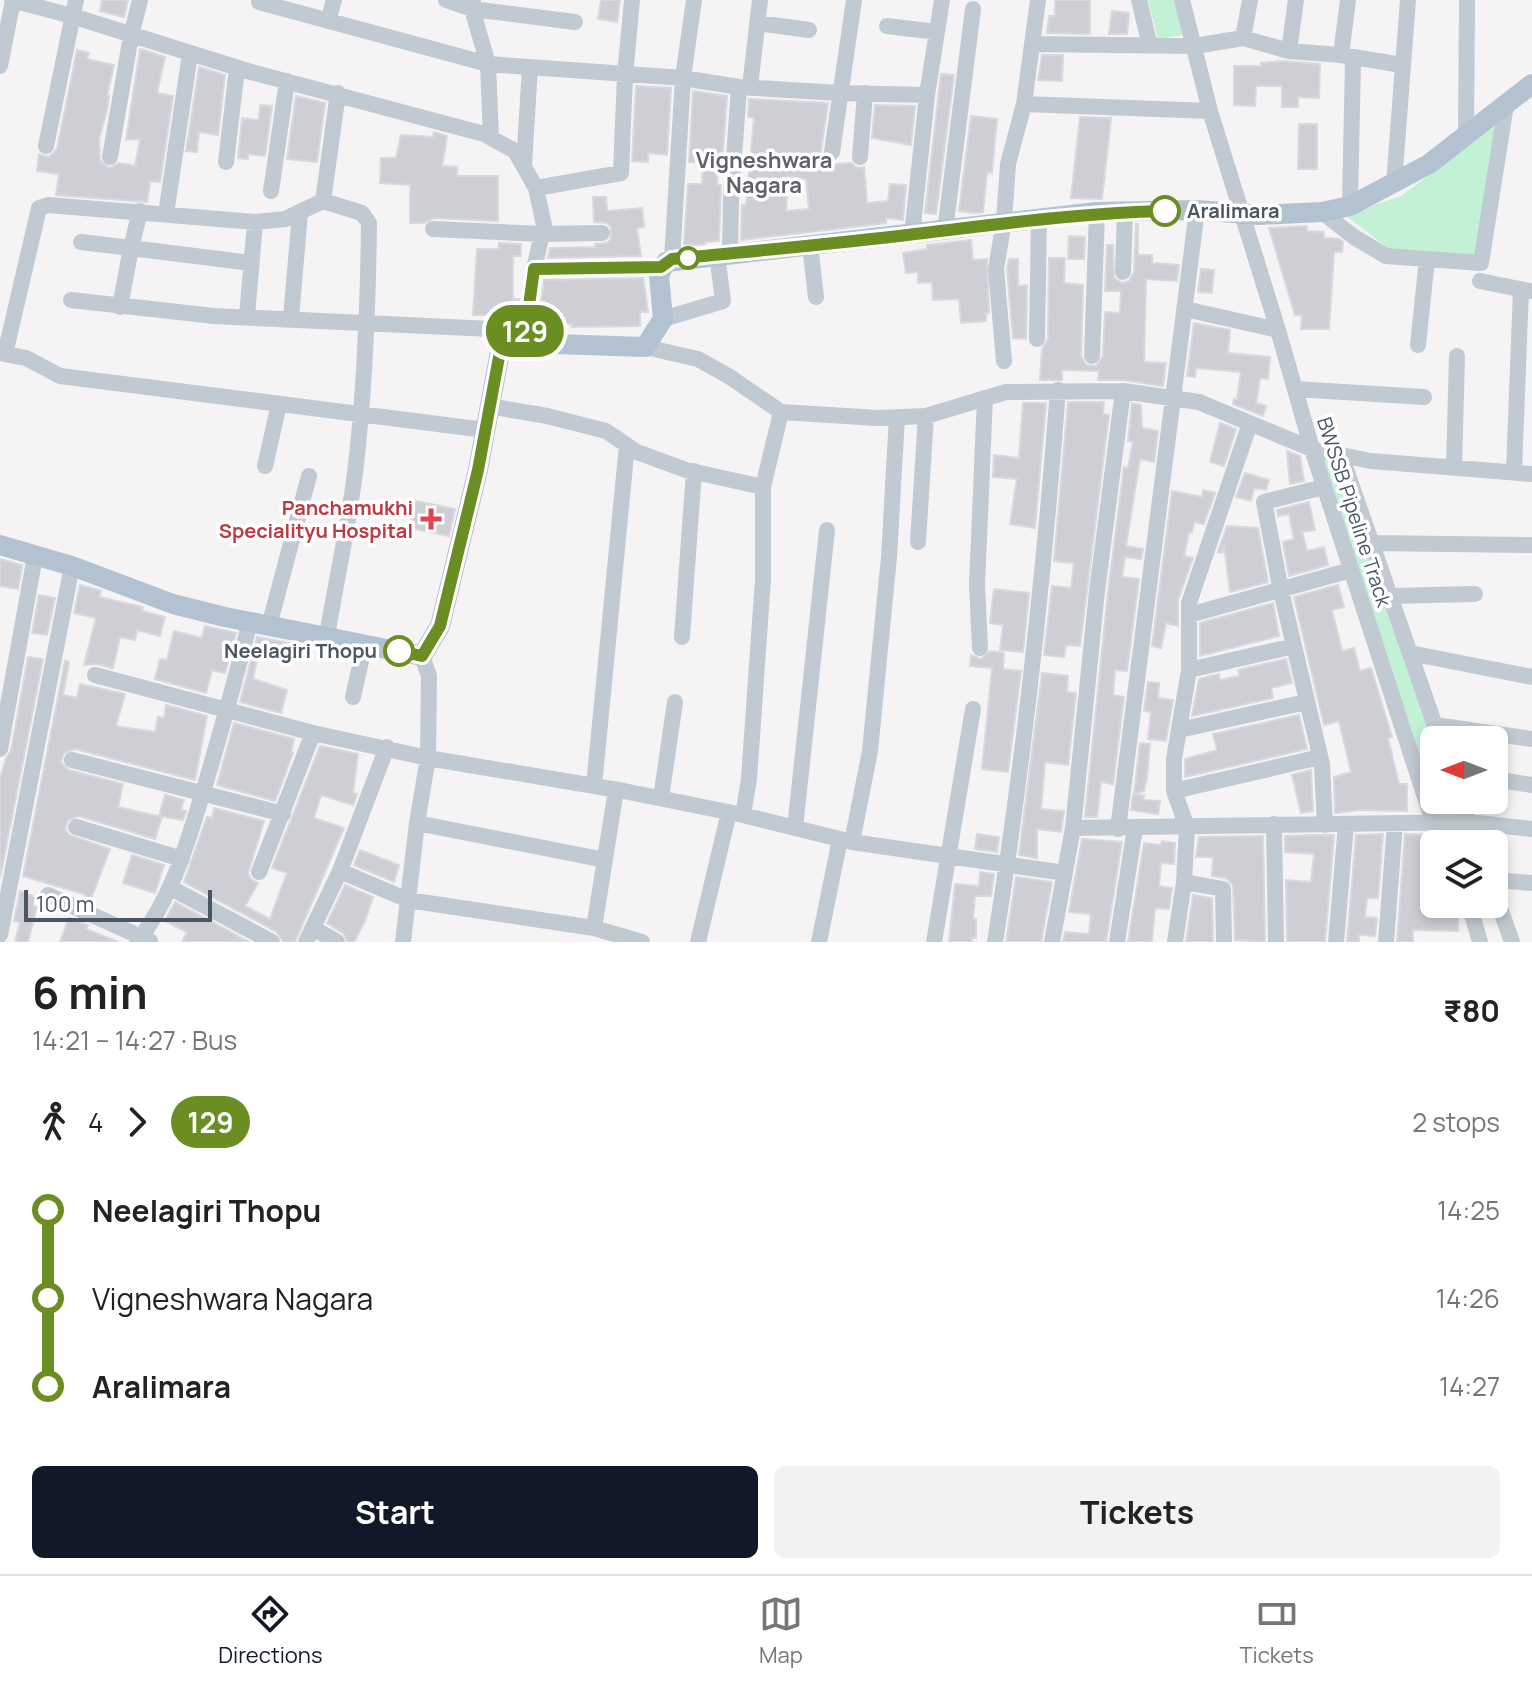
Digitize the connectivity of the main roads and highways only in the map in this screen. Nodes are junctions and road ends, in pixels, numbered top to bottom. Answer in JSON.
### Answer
{"nodes":[{"id":1,"x":1532,"y":84,"type":"edge"},
{"id":2,"x":0,"y":545,"type":"edge"}],
"edges":[{"from":1,"to":2,"type":"main road"}]}
